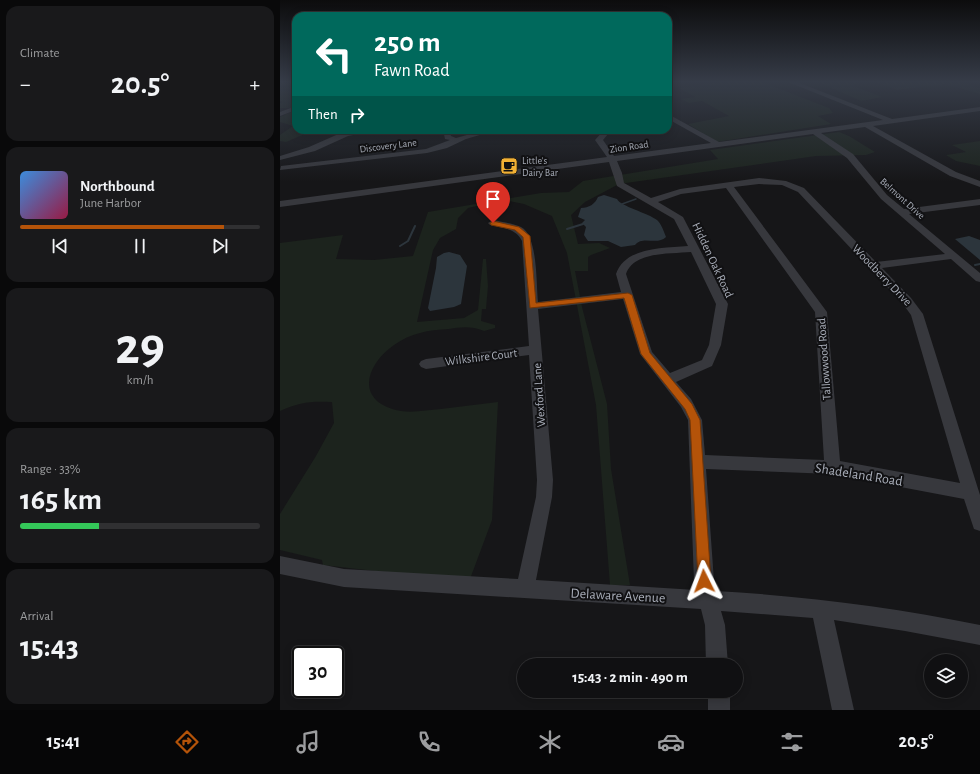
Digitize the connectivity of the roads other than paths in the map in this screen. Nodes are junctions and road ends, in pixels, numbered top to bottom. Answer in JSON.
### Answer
{"nodes":[{"id":1,"x":876,"y":115,"type":"edge"},
{"id":2,"x":935,"y":115,"type":"edge"},
{"id":3,"x":672,"y":118,"type":"edge"},
{"id":4,"x":891,"y":121,"type":"junction"},
{"id":5,"x":865,"y":124,"type":"junction"},
{"id":6,"x":814,"y":131,"type":"junction"},
{"id":7,"x":346,"y":134,"type":"edge"},
{"id":8,"x":447,"y":134,"type":"edge"},
{"id":9,"x":473,"y":134,"type":"edge"},
{"id":10,"x":604,"y":134,"type":"edge"},
{"id":11,"x":456,"y":140,"type":"junction"},
{"id":12,"x":717,"y":144,"type":"junction"},
{"id":13,"x":281,"y":158,"type":"edge"},
{"id":14,"x":612,"y":159,"type":"junction"},
{"id":15,"x":281,"y":170,"type":"edge"},
{"id":16,"x":980,"y":184,"type":"edge"},
{"id":17,"x":728,"y":185,"type":"junction"},
{"id":18,"x":651,"y":201,"type":"junction"},
{"id":19,"x":980,"y":202,"type":"edge"},
{"id":20,"x":280,"y":204,"type":"edge"},
{"id":21,"x":901,"y":212,"type":"junction"},
{"id":22,"x":493,"y":223,"type":"dead end"},
{"id":23,"x":694,"y":249,"type":"junction"},
{"id":24,"x":953,"y":256,"type":"junction"},
{"id":25,"x":873,"y":266,"type":"junction"},
{"id":26,"x":980,"y":280,"type":"edge"},
{"id":27,"x":628,"y":295,"type":"junction"},
{"id":28,"x":532,"y":306,"type":"junction"},
{"id":29,"x":536,"y":350,"type":"junction"},
{"id":30,"x":426,"y":364,"type":"dead end"},
{"id":31,"x":667,"y":380,"type":"junction"},
{"id":32,"x":698,"y":462,"type":"junction"},
{"id":33,"x":832,"y":467,"type":"junction"},
{"id":34,"x":971,"y":492,"type":"junction"},
{"id":35,"x":980,"y":523,"type":"edge"},
{"id":36,"x":280,"y":565,"type":"edge"},
{"id":37,"x":525,"y":590,"type":"junction"},
{"id":38,"x":709,"y":600,"type":"junction"},
{"id":39,"x":821,"y":608,"type":"junction"},
{"id":40,"x":980,"y":635,"type":"edge"},
{"id":41,"x":717,"y":658,"type":"edge"},
{"id":42,"x":719,"y":698,"type":"edge"},
{"id":43,"x":719,"y":710,"type":"edge"},
{"id":44,"x":843,"y":710,"type":"edge"}],
"edges":[{"from":1,"to":4,"type":"street"},
{"from":2,"to":4,"type":"street","name":"Zion Road"},
{"from":3,"to":12,"type":"street"},
{"from":4,"to":5,"type":"street","name":"Zion Road"},
{"from":5,"to":6,"type":"street","name":"Zion Road"},
{"from":5,"to":16,"type":"street"},
{"from":6,"to":12,"type":"street","name":"Zion Road"},
{"from":6,"to":21,"type":"street","name":"Belmont Drive"},
{"from":7,"to":13,"type":"street"},
{"from":8,"to":11,"type":"street"},
{"from":9,"to":11,"type":"street","name":"Discovery Lane"},
{"from":10,"to":14,"type":"street","name":"Hidden Oak Road"},
{"from":11,"to":15,"type":"street","name":"Discovery Lane"},
{"from":12,"to":14,"type":"street","name":"Zion Road"},
{"from":13,"to":15,"type":"street"},
{"from":14,"to":18,"type":"street","name":"Hidden Oak Road"},
{"from":14,"to":20,"type":"street","name":"Zion Road"},
{"from":17,"to":18,"type":"street","name":"Woodberry Drive"},
{"from":17,"to":25,"type":"street","name":"Woodberry Drive"},
{"from":17,"to":33,"type":"street","name":"Tallowwood Road"},
{"from":18,"to":23,"type":"street","name":"Hidden Oak Road"},
{"from":19,"to":21,"type":"street"},
{"from":21,"to":24,"type":"street","name":"Belmont Drive"},
{"from":22,"to":28,"type":"street","name":"Wexford Lane"},
{"from":23,"to":27,"type":"street"},
{"from":23,"to":31,"type":"street","name":"Hidden Oak Road"},
{"from":24,"to":25,"type":"street"},
{"from":24,"to":26,"type":"street","name":"Belmont Drive"},
{"from":25,"to":34,"type":"street","name":"Woodberry Drive"},
{"from":27,"to":28,"type":"street"},
{"from":27,"to":31,"type":"street"},
{"from":28,"to":29,"type":"street","name":"Wexford Lane"},
{"from":29,"to":30,"type":"street","name":"Wilkshire Court"},
{"from":29,"to":37,"type":"street","name":"Wexford Lane"},
{"from":31,"to":32,"type":"street"},
{"from":32,"to":33,"type":"street","name":"Shadeland Road"},
{"from":32,"to":38,"type":"street"},
{"from":33,"to":34,"type":"street","name":"Shadeland Road"},
{"from":34,"to":35,"type":"street","name":"Woodberry Drive"},
{"from":36,"to":37,"type":"street","name":"Delaware Avenue"},
{"from":37,"to":38,"type":"street","name":"Delaware Avenue"},
{"from":38,"to":39,"type":"street","name":"Delaware Avenue"},
{"from":38,"to":41,"type":"street"},
{"from":39,"to":40,"type":"street","name":"Delaware Avenue"},
{"from":39,"to":44,"type":"street"},
{"from":42,"to":43,"type":"street"}]}
